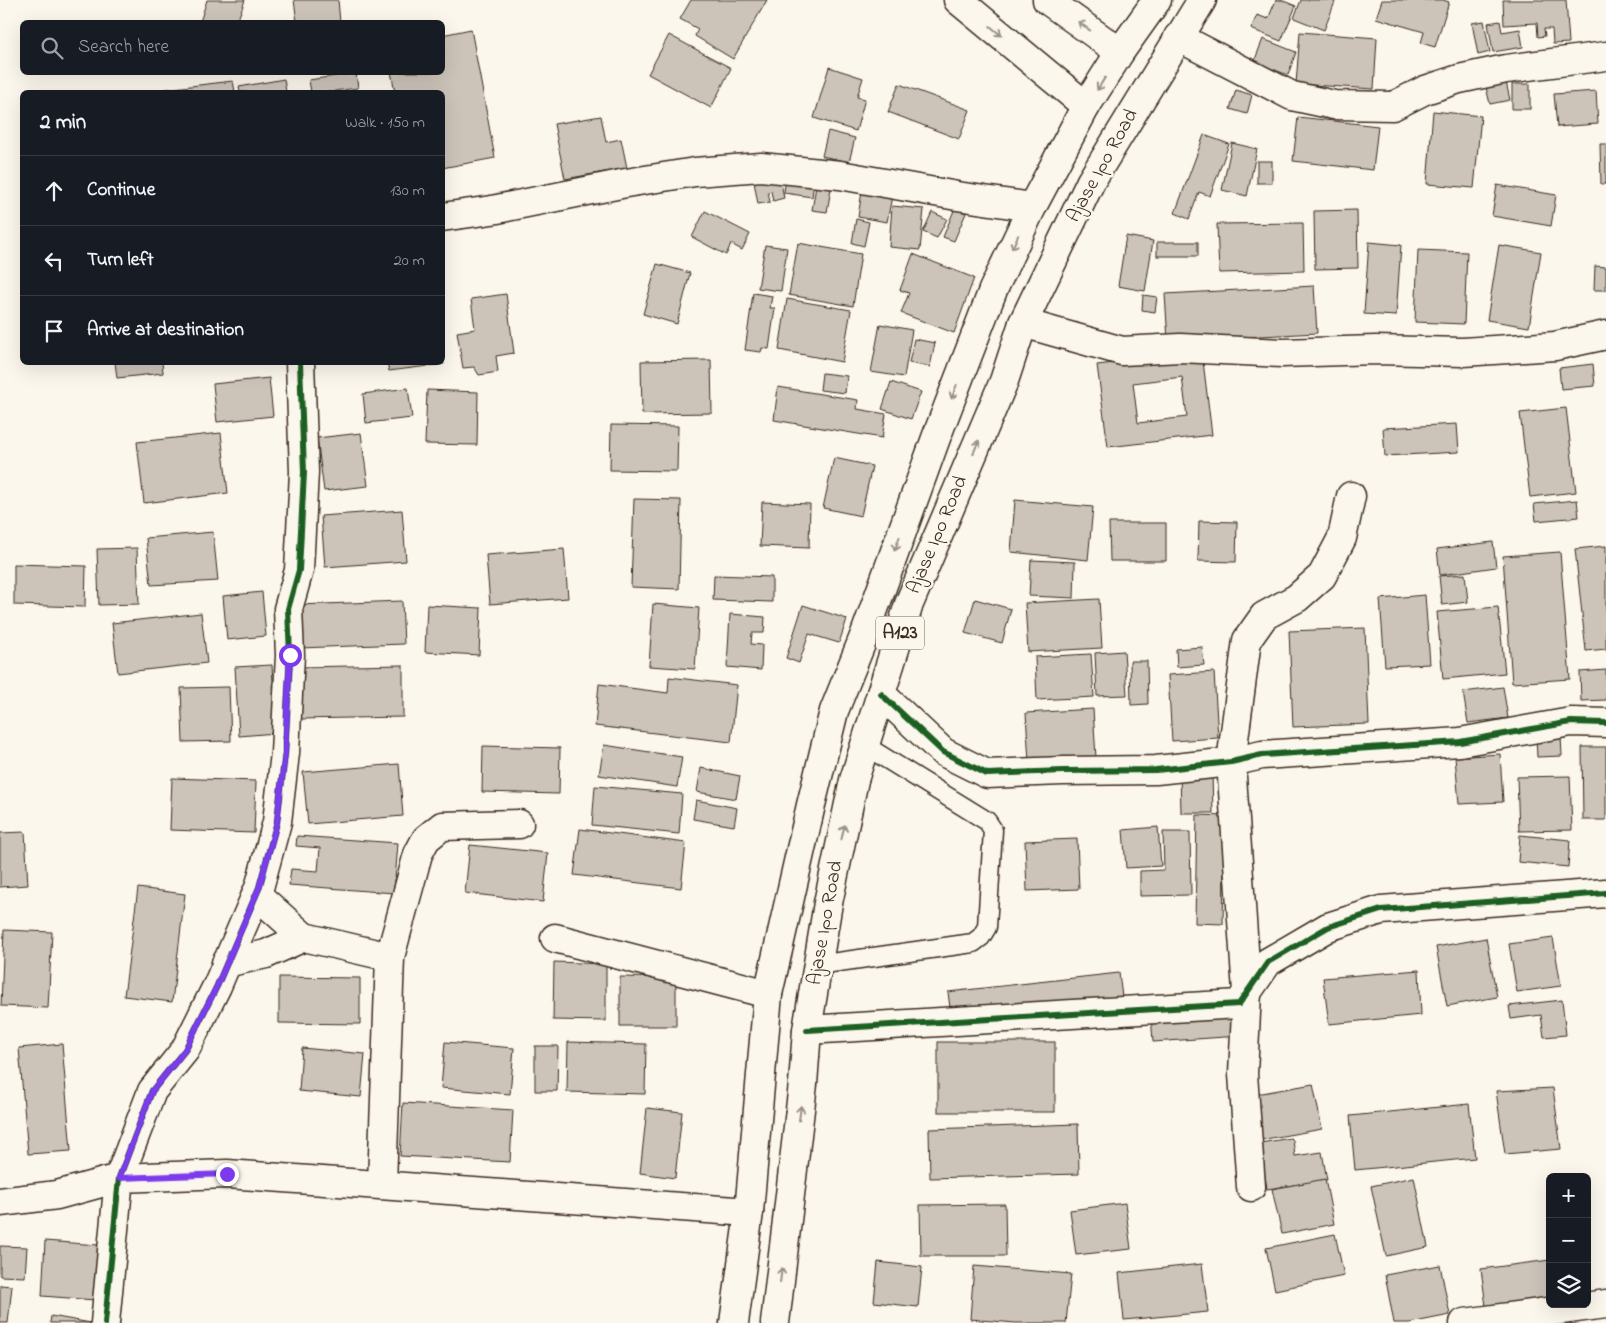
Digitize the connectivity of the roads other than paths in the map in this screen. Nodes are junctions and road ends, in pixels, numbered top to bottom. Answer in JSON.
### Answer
{"nodes":[{"id":1,"x":958,"y":0,"type":"edge"},
{"id":2,"x":1047,"y":0,"type":"edge"},
{"id":3,"x":1158,"y":0,"type":"edge"},
{"id":4,"x":1202,"y":0,"type":"edge"},
{"id":5,"x":1178,"y":37,"type":"junction"},
{"id":6,"x":1120,"y":52,"type":"junction"},
{"id":7,"x":1606,"y":56,"type":"edge"},
{"id":8,"x":1086,"y":106,"type":"junction"},
{"id":9,"x":1032,"y":207,"type":"junction"},
{"id":10,"x":445,"y":217,"type":"edge"},
{"id":11,"x":1023,"y":323,"type":"junction"},
{"id":12,"x":1606,"y":335,"type":"edge"},
{"id":13,"x":300,"y":365,"type":"edge"},
{"id":14,"x":1351,"y":496,"type":"dead end"},
{"id":15,"x":881,"y":694,"type":"junction"},
{"id":16,"x":1606,"y":723,"type":"edge"},
{"id":17,"x":864,"y":745,"type":"junction"},
{"id":18,"x":1231,"y":762,"type":"junction"},
{"id":19,"x":519,"y":824,"type":"dead end"},
{"id":20,"x":1606,"y":893,"type":"edge"},
{"id":21,"x":256,"y":894,"type":"junction"},
{"id":22,"x":304,"y":937,"type":"junction"},
{"id":23,"x":555,"y":938,"type":"dead end"},
{"id":24,"x":390,"y":957,"type":"junction"},
{"id":25,"x":226,"y":963,"type":"junction"},
{"id":26,"x":817,"y":965,"type":"junction"},
{"id":27,"x":1247,"y":992,"type":"junction"},
{"id":28,"x":768,"y":994,"type":"junction"},
{"id":29,"x":807,"y":1030,"type":"junction"},
{"id":30,"x":119,"y":1178,"type":"junction"},
{"id":31,"x":382,"y":1184,"type":"junction"},
{"id":32,"x":1251,"y":1187,"type":"dead end"},
{"id":33,"x":0,"y":1202,"type":"edge"},
{"id":34,"x":749,"y":1212,"type":"junction"},
{"id":35,"x":1606,"y":1304,"type":"edge"},
{"id":36,"x":105,"y":1323,"type":"edge"},
{"id":37,"x":734,"y":1323,"type":"edge"},
{"id":38,"x":775,"y":1323,"type":"edge"},
{"id":39,"x":1464,"y":1323,"type":"edge"}],
"edges":[{"from":1,"to":8,"type":"main road","one_way":true},
{"from":6,"to":2,"type":"main road","one_way":true},
{"from":3,"to":6,"type":"main road","name":"Ajase Ipo Road","number":"A123"},
{"from":4,"to":5,"type":"main road","name":"Ajase Ipo Road","number":"A123"},
{"from":5,"to":7,"type":"main road"},
{"from":5,"to":11,"type":"main road","name":"Ajase Ipo Road","number":"A123"},
{"from":6,"to":8,"type":"main road","name":"Ajase Ipo Road","number":"A123","one_way":true},
{"from":8,"to":9,"type":"main road","name":"Ajase Ipo Road","number":"A123"},
{"from":9,"to":10,"type":"main road"},
{"from":9,"to":28,"type":"main road","name":"Ajase Ipo Road","number":"A123","one_way":true},
{"from":11,"to":12,"type":"main road"},
{"from":15,"to":11,"type":"main road","name":"Ajase Ipo Road","number":"A123","one_way":true},
{"from":13,"to":21,"type":"main road"},
{"from":14,"to":18,"type":"main road"},
{"from":15,"to":17,"type":"main road","name":"Ajase Ipo Road","number":"A123"},
{"from":15,"to":18,"type":"main road"},
{"from":16,"to":18,"type":"main road"},
{"from":26,"to":17,"type":"main road","name":"Ajase Ipo Road","number":"A123","one_way":true},
{"from":17,"to":26,"type":"lane"},
{"from":18,"to":27,"type":"main road"},
{"from":19,"to":24,"type":"main road"},
{"from":20,"to":27,"type":"main road"},
{"from":21,"to":22,"type":"main road"},
{"from":21,"to":25,"type":"main road"},
{"from":22,"to":24,"type":"main road"},
{"from":22,"to":25,"type":"main road"},
{"from":23,"to":28,"type":"main road"},
{"from":24,"to":31,"type":"main road"},
{"from":25,"to":30,"type":"main road"},
{"from":26,"to":29,"type":"main road","name":"Ajase Ipo Road","number":"A123"},
{"from":27,"to":29,"type":"main road"},
{"from":27,"to":32,"type":"main road"},
{"from":28,"to":34,"type":"main road","name":"Ajase Ipo Road","number":"A123"},
{"from":38,"to":29,"type":"main road","name":"Ajase Ipo Road","number":"A123","one_way":true},
{"from":30,"to":31,"type":"main road"},
{"from":30,"to":33,"type":"main road"},
{"from":30,"to":36,"type":"main road"},
{"from":31,"to":34,"type":"main road"},
{"from":34,"to":37,"type":"main road","name":"Ajase Ipo Road","number":"A123"},
{"from":35,"to":39,"type":"main road"}]}
